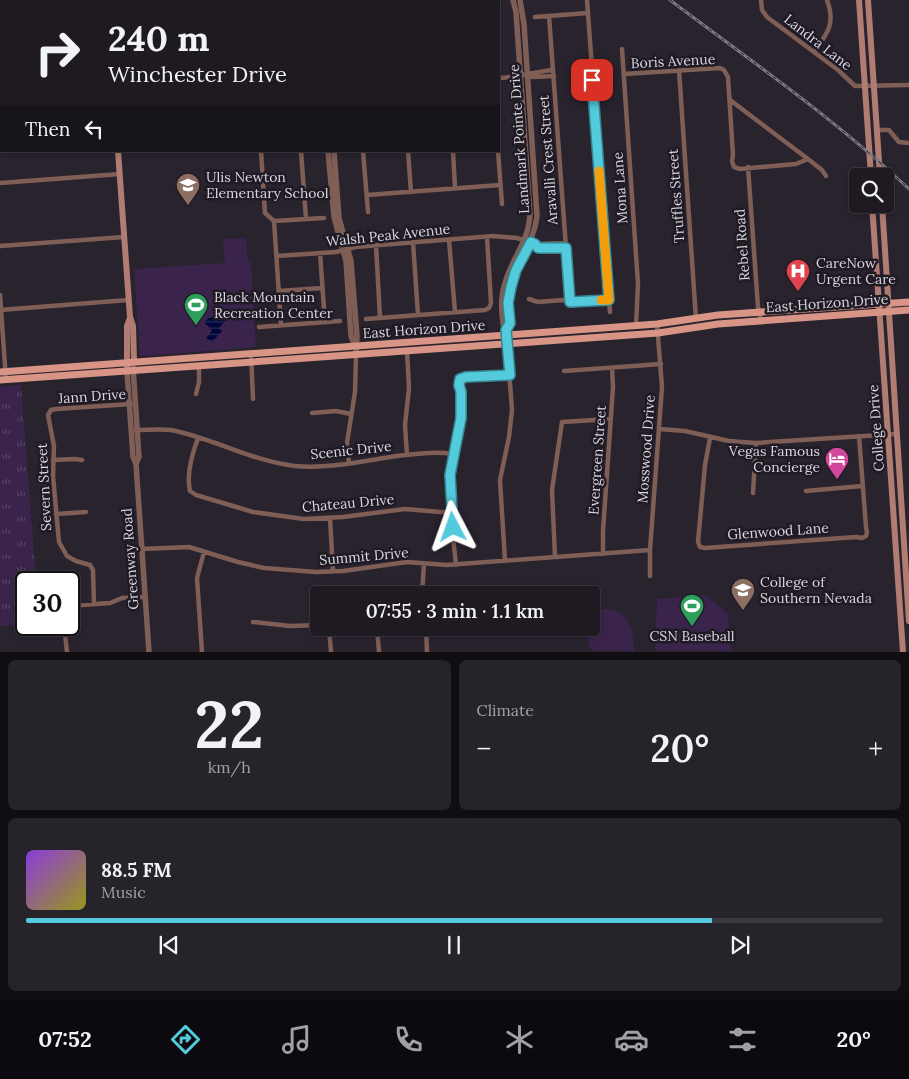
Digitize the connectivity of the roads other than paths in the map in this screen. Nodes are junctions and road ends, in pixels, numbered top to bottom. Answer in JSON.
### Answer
{"nodes":[{"id":1,"x":513,"y":0,"type":"edge"},
{"id":2,"x":520,"y":0,"type":"edge"},
{"id":3,"x":587,"y":0,"type":"edge"},
{"id":4,"x":761,"y":0,"type":"edge"},
{"id":5,"x":827,"y":0,"type":"edge"},
{"id":6,"x":859,"y":0,"type":"edge"},
{"id":7,"x":868,"y":0,"type":"edge"},
{"id":8,"x":588,"y":13,"type":"junction"},
{"id":9,"x":549,"y":16,"type":"junction"},
{"id":10,"x":535,"y":17,"type":"dead end"},
{"id":11,"x":622,"y":49,"type":"dead end"},
{"id":12,"x":814,"y":52,"type":"junction"},
{"id":13,"x":679,"y":70,"type":"junction"},
{"id":14,"x":553,"y":73,"type":"junction"},
{"id":15,"x":624,"y":74,"type":"junction"},
{"id":16,"x":524,"y":76,"type":"junction"},
{"id":17,"x":500,"y":78,"type":"edge"},
{"id":18,"x":909,"y":85,"type":"edge"},
{"id":19,"x":874,"y":86,"type":"junction"},
{"id":20,"x":865,"y":87,"type":"junction"},
{"id":21,"x":730,"y":100,"type":"junction"},
{"id":22,"x":876,"y":130,"type":"junction"},
{"id":23,"x":909,"y":143,"type":"edge"},
{"id":24,"x":118,"y":152,"type":"edge"},
{"id":25,"x":261,"y":152,"type":"edge"},
{"id":26,"x":301,"y":152,"type":"edge"},
{"id":27,"x":328,"y":152,"type":"edge"},
{"id":28,"x":334,"y":152,"type":"edge"},
{"id":29,"x":363,"y":152,"type":"edge"},
{"id":30,"x":408,"y":152,"type":"edge"},
{"id":31,"x":453,"y":152,"type":"edge"},
{"id":32,"x":498,"y":152,"type":"edge"},
{"id":33,"x":808,"y":159,"type":"junction"},
{"id":34,"x":748,"y":167,"type":"junction"},
{"id":35,"x":870,"y":168,"type":"edge"},
{"id":36,"x":879,"y":168,"type":"edge"},
{"id":37,"x":120,"y":174,"type":"junction"},
{"id":38,"x":826,"y":176,"type":"dead end"},
{"id":39,"x":0,"y":183,"type":"edge"},
{"id":40,"x":500,"y":185,"type":"junction"},
{"id":41,"x":455,"y":188,"type":"junction"},
{"id":42,"x":411,"y":192,"type":"junction"},
{"id":43,"x":367,"y":195,"type":"junction"},
{"id":44,"x":502,"y":204,"type":"dead end"},
{"id":45,"x":368,"y":212,"type":"dead end"},
{"id":46,"x":873,"y":213,"type":"edge"},
{"id":47,"x":883,"y":213,"type":"edge"},
{"id":48,"x":324,"y":218,"type":"dead end"},
{"id":49,"x":306,"y":219,"type":"junction"},
{"id":50,"x":274,"y":221,"type":"junction"},
{"id":51,"x":124,"y":237,"type":"junction"},
{"id":52,"x":487,"y":237,"type":"junction"},
{"id":53,"x":449,"y":240,"type":"junction"},
{"id":54,"x":413,"y":242,"type":"junction"},
{"id":55,"x":530,"y":242,"type":"junction"},
{"id":56,"x":376,"y":245,"type":"junction"},
{"id":57,"x":565,"y":245,"type":"junction"},
{"id":58,"x":0,"y":246,"type":"edge"},
{"id":59,"x":346,"y":249,"type":"junction"},
{"id":60,"x":320,"y":253,"type":"junction"},
{"id":61,"x":277,"y":256,"type":"junction"},
{"id":62,"x":322,"y":288,"type":"junction"},
{"id":63,"x":279,"y":291,"type":"junction"},
{"id":64,"x":0,"y":295,"type":"edge"},
{"id":65,"x":529,"y":299,"type":"dead end"},
{"id":66,"x":128,"y":300,"type":"junction"},
{"id":67,"x":609,"y":300,"type":"junction"},
{"id":68,"x":570,"y":302,"type":"junction"},
{"id":69,"x":889,"y":302,"type":"junction"},
{"id":70,"x":909,"y":302,"type":"edge"},
{"id":71,"x":880,"y":303,"type":"junction"},
{"id":72,"x":0,"y":310,"type":"edge"},
{"id":73,"x":909,"y":310,"type":"edge"},
{"id":74,"x":455,"y":312,"type":"junction"},
{"id":75,"x":610,"y":312,"type":"dead end"},
{"id":76,"x":759,"y":312,"type":"junction"},
{"id":77,"x":880,"y":312,"type":"junction"},
{"id":78,"x":889,"y":312,"type":"junction"},
{"id":79,"x":418,"y":315,"type":"junction"},
{"id":80,"x":380,"y":318,"type":"junction"},
{"id":81,"x":366,"y":319,"type":"dead end"},
{"id":82,"x":696,"y":320,"type":"junction"},
{"id":83,"x":762,"y":320,"type":"junction"},
{"id":84,"x":340,"y":321,"type":"dead end"},
{"id":85,"x":325,"y":322,"type":"junction"},
{"id":86,"x":657,"y":324,"type":"junction"},
{"id":87,"x":281,"y":325,"type":"junction"},
{"id":88,"x":636,"y":326,"type":"junction"},
{"id":89,"x":259,"y":327,"type":"dead end"},
{"id":90,"x":506,"y":333,"type":"junction"},
{"id":91,"x":658,"y":333,"type":"junction"},
{"id":92,"x":601,"y":337,"type":"junction"},
{"id":93,"x":507,"y":344,"type":"junction"},
{"id":94,"x":355,"y":346,"type":"junction"},
{"id":95,"x":407,"y":351,"type":"junction"},
{"id":96,"x":251,"y":353,"type":"junction"},
{"id":97,"x":356,"y":355,"type":"junction"},
{"id":98,"x":250,"y":362,"type":"junction"},
{"id":99,"x":661,"y":364,"type":"junction"},
{"id":100,"x":199,"y":366,"type":"junction"},
{"id":101,"x":129,"y":367,"type":"junction"},
{"id":102,"x":612,"y":368,"type":"junction"},
{"id":103,"x":564,"y":371,"type":"dead end"},
{"id":104,"x":884,"y":371,"type":"junction"},
{"id":105,"x":510,"y":375,"type":"junction"},
{"id":106,"x":2,"y":376,"type":"edge"},
{"id":107,"x":196,"y":394,"type":"dead end"},
{"id":108,"x":894,"y":399,"type":"junction"},
{"id":109,"x":253,"y":400,"type":"dead end"},
{"id":110,"x":132,"y":404,"type":"junction"},
{"id":111,"x":51,"y":410,"type":"joint"},
{"id":112,"x":312,"y":413,"type":"dead end"},
{"id":113,"x":351,"y":414,"type":"junction"},
{"id":114,"x":611,"y":419,"type":"junction"},
{"id":115,"x":136,"y":430,"type":"junction"},
{"id":116,"x":659,"y":430,"type":"junction"},
{"id":117,"x":892,"y":434,"type":"junction"},
{"id":118,"x":859,"y":436,"type":"junction"},
{"id":119,"x":198,"y":438,"type":"junction"},
{"id":120,"x":710,"y":438,"type":"junction"},
{"id":121,"x":756,"y":443,"type":"junction"},
{"id":122,"x":453,"y":454,"type":"junction"},
{"id":123,"x":407,"y":455,"type":"junction"},
{"id":124,"x":53,"y":460,"type":"junction"},
{"id":125,"x":82,"y":460,"type":"dead end"},
{"id":126,"x":136,"y":464,"type":"junction"},
{"id":127,"x":349,"y":464,"type":"junction"},
{"id":128,"x":862,"y":486,"type":"junction"},
{"id":129,"x":806,"y":491,"type":"dead end"},
{"id":130,"x":753,"y":493,"type":"dead end"},
{"id":131,"x":86,"y":512,"type":"dead end"},
{"id":132,"x":452,"y":512,"type":"junction"},
{"id":133,"x":56,"y":514,"type":"junction"},
{"id":134,"x":330,"y":518,"type":"junction"},
{"id":135,"x":142,"y":549,"type":"junction"},
{"id":136,"x":650,"y":550,"type":"junction"},
{"id":137,"x":204,"y":552,"type":"junction"},
{"id":138,"x":603,"y":554,"type":"junction"},
{"id":139,"x":555,"y":557,"type":"junction"},
{"id":140,"x":505,"y":561,"type":"junction"},
{"id":141,"x":424,"y":564,"type":"junction"},
{"id":142,"x":456,"y":565,"type":"junction"},
{"id":143,"x":333,"y":571,"type":"junction"},
{"id":144,"x":650,"y":576,"type":"dead end"},
{"id":145,"x":423,"y":586,"type":"edge"},
{"id":146,"x":907,"y":589,"type":"junction"},
{"id":147,"x":899,"y":590,"type":"junction"},
{"id":148,"x":145,"y":597,"type":"junction"},
{"id":149,"x":94,"y":604,"type":"junction"},
{"id":150,"x":80,"y":605,"type":"edge"},
{"id":151,"x":909,"y":621,"type":"edge"},
{"id":152,"x":253,"y":622,"type":"dead end"},
{"id":153,"x":310,"y":625,"type":"edge"},
{"id":154,"x":65,"y":636,"type":"edge"},
{"id":155,"x":330,"y":636,"type":"edge"},
{"id":156,"x":378,"y":636,"type":"edge"},
{"id":157,"x":427,"y":636,"type":"edge"},
{"id":158,"x":67,"y":652,"type":"edge"},
{"id":159,"x":149,"y":652,"type":"edge"},
{"id":160,"x":202,"y":652,"type":"edge"},
{"id":161,"x":331,"y":652,"type":"edge"},
{"id":162,"x":379,"y":652,"type":"edge"},
{"id":163,"x":428,"y":652,"type":"edge"},
{"id":164,"x":904,"y":652,"type":"edge"}],
"edges":[{"from":1,"to":16,"type":"street","name":"Landmark Pointe Drive"},
{"from":2,"to":16,"type":"street","name":"Landmark Pointe Drive"},
{"from":3,"to":8,"type":"street"},
{"from":4,"to":12,"type":"street","name":"Landra Lane"},
{"from":5,"to":12,"type":"street"},
{"from":6,"to":20,"type":"main road"},
{"from":7,"to":19,"type":"main road"},
{"from":8,"to":9,"type":"street"},
{"from":8,"to":67,"type":"street"},
{"from":9,"to":10,"type":"street"},
{"from":9,"to":14,"type":"street","name":"Aravalli Crest Street"},
{"from":11,"to":15,"type":"street","name":"Mona Lane"},
{"from":12,"to":20,"type":"street","name":"Landra Lane"},
{"from":13,"to":15,"type":"street","name":"Boris Avenue"},
{"from":13,"to":21,"type":"street","name":"Boris Avenue"},
{"from":13,"to":82,"type":"street","name":"Truffles Street"},
{"from":14,"to":16,"type":"street"},
{"from":14,"to":57,"type":"street","name":"Aravalli Crest Street"},
{"from":15,"to":88,"type":"street","name":"Mona Lane"},
{"from":16,"to":17,"type":"street"},
{"from":16,"to":55,"type":"street","name":"Landmark Pointe Drive"},
{"from":18,"to":19,"type":"street"},
{"from":19,"to":20,"type":"street"},
{"from":19,"to":22,"type":"main road"},
{"from":20,"to":35,"type":"main road"},
{"from":21,"to":33,"type":"street"},
{"from":21,"to":34,"type":"street"},
{"from":22,"to":23,"type":"street"},
{"from":22,"to":36,"type":"main road"},
{"from":24,"to":37,"type":"main road","name":"Greenway Road"},
{"from":25,"to":50,"type":"street"},
{"from":26,"to":49,"type":"street"},
{"from":27,"to":59,"type":"street"},
{"from":28,"to":59,"type":"street"},
{"from":29,"to":43,"type":"street"},
{"from":30,"to":42,"type":"street"},
{"from":31,"to":41,"type":"street"},
{"from":32,"to":40,"type":"street"},
{"from":33,"to":34,"type":"street"},
{"from":33,"to":38,"type":"street"},
{"from":34,"to":76,"type":"street","name":"Rebel Road"},
{"from":37,"to":39,"type":"street"},
{"from":37,"to":51,"type":"main road","name":"Greenway Road"},
{"from":40,"to":41,"type":"street"},
{"from":40,"to":44,"type":"street"},
{"from":41,"to":42,"type":"street"},
{"from":42,"to":43,"type":"street"},
{"from":43,"to":45,"type":"street"},
{"from":46,"to":71,"type":"main road","name":"College Drive"},
{"from":47,"to":69,"type":"main road","name":"College Drive"},
{"from":48,"to":49,"type":"street"},
{"from":49,"to":50,"type":"street"},
{"from":50,"to":61,"type":"street"},
{"from":51,"to":58,"type":"street"},
{"from":51,"to":66,"type":"main road","name":"Greenway Road"},
{"from":52,"to":53,"type":"street","name":"Walsh Peak Avenue"},
{"from":52,"to":55,"type":"street","name":"Walsh Peak Avenue"},
{"from":52,"to":74,"type":"street"},
{"from":53,"to":54,"type":"street","name":"Walsh Peak Avenue"},
{"from":53,"to":74,"type":"street"},
{"from":54,"to":56,"type":"street","name":"Walsh Peak Avenue"},
{"from":54,"to":79,"type":"street"},
{"from":55,"to":57,"type":"street","name":"Walsh Peak Avenue"},
{"from":55,"to":90,"type":"street","name":"Landmark Pointe Drive"},
{"from":56,"to":59,"type":"street","name":"Walsh Peak Avenue"},
{"from":56,"to":80,"type":"street"},
{"from":57,"to":68,"type":"street","name":"Aravalli Crest Street"},
{"from":59,"to":60,"type":"street","name":"Walsh Peak Avenue"},
{"from":59,"to":94,"type":"street"},
{"from":60,"to":61,"type":"street","name":"Walsh Peak Avenue"},
{"from":60,"to":62,"type":"street"},
{"from":61,"to":63,"type":"street"},
{"from":62,"to":63,"type":"street"},
{"from":62,"to":85,"type":"street"},
{"from":63,"to":87,"type":"street"},
{"from":64,"to":72,"type":"street"},
{"from":65,"to":68,"type":"street"},
{"from":66,"to":72,"type":"street"},
{"from":66,"to":101,"type":"main road","name":"Greenway Road"},
{"from":67,"to":68,"type":"street"},
{"from":67,"to":75,"type":"street"},
{"from":69,"to":70,"type":"main road","name":"East Horizon Drive"},
{"from":69,"to":71,"type":"main road","name":"East Horizon Drive"},
{"from":69,"to":78,"type":"main road","name":"College Drive"},
{"from":71,"to":76,"type":"main road","name":"East Horizon Drive"},
{"from":71,"to":77,"type":"main road","name":"College Drive"},
{"from":72,"to":106,"type":"street"},
{"from":73,"to":78,"type":"main road","name":"East Horizon Drive"},
{"from":74,"to":79,"type":"street"},
{"from":76,"to":82,"type":"main road","name":"East Horizon Drive"},
{"from":76,"to":83,"type":"street","name":"Rebel Road"},
{"from":77,"to":78,"type":"main road","name":"East Horizon Drive"},
{"from":77,"to":83,"type":"main road","name":"East Horizon Drive"},
{"from":77,"to":104,"type":"main road","name":"College Drive"},
{"from":78,"to":108,"type":"main road","name":"College Drive"},
{"from":79,"to":80,"type":"street"},
{"from":80,"to":81,"type":"street"},
{"from":82,"to":86,"type":"main road","name":"East Horizon Drive"},
{"from":83,"to":91,"type":"main road","name":"East Horizon Drive"},
{"from":84,"to":85,"type":"street"},
{"from":85,"to":87,"type":"street"},
{"from":86,"to":88,"type":"main road","name":"East Horizon Drive"},
{"from":86,"to":91,"type":"street","name":"Mosswood Drive"},
{"from":87,"to":89,"type":"street"},
{"from":88,"to":90,"type":"main road","name":"East Horizon Drive"},
{"from":88,"to":92,"type":"main road"},
{"from":90,"to":93,"type":"street","name":"Landmark Pointe Drive"},
{"from":90,"to":94,"type":"main road","name":"East Horizon Drive"},
{"from":91,"to":92,"type":"main road","name":"East Horizon Drive"},
{"from":91,"to":99,"type":"street","name":"Mosswood Drive"},
{"from":92,"to":93,"type":"main road","name":"East Horizon Drive"},
{"from":93,"to":95,"type":"main road","name":"East Horizon Drive"},
{"from":93,"to":105,"type":"street"},
{"from":94,"to":96,"type":"main road","name":"East Horizon Drive"},
{"from":94,"to":97,"type":"street"},
{"from":95,"to":97,"type":"main road","name":"East Horizon Drive"},
{"from":95,"to":123,"type":"street"},
{"from":96,"to":98,"type":"street"},
{"from":96,"to":101,"type":"main road","name":"East Horizon Drive"},
{"from":97,"to":98,"type":"main road","name":"East Horizon Drive"},
{"from":97,"to":113,"type":"street"},
{"from":98,"to":100,"type":"main road","name":"East Horizon Drive"},
{"from":98,"to":109,"type":"street"},
{"from":99,"to":102,"type":"street"},
{"from":99,"to":116,"type":"street","name":"Mosswood Drive"},
{"from":100,"to":101,"type":"main road","name":"East Horizon Drive"},
{"from":100,"to":107,"type":"street"},
{"from":101,"to":106,"type":"main road","name":"East Horizon Drive"},
{"from":101,"to":106,"type":"main road"},
{"from":101,"to":110,"type":"street","name":"Greenway Road"},
{"from":102,"to":103,"type":"street"},
{"from":102,"to":114,"type":"street","name":"Evergreen Street"},
{"from":104,"to":108,"type":"main road"},
{"from":104,"to":117,"type":"main road","name":"College Drive"},
{"from":105,"to":122,"type":"street"},
{"from":105,"to":140,"type":"street"},
{"from":108,"to":117,"type":"main road","name":"College Drive"},
{"from":110,"to":111,"type":"street","name":"Jann Drive"},
{"from":110,"to":115,"type":"street","name":"Greenway Road"},
{"from":110,"to":126,"type":"street","name":"Greenway Road"},
{"from":111,"to":124,"type":"street","name":"Severn Street"},
{"from":112,"to":113,"type":"street"},
{"from":113,"to":127,"type":"street"},
{"from":114,"to":138,"type":"street","name":"Evergreen Street"},
{"from":114,"to":139,"type":"street"},
{"from":115,"to":119,"type":"street","name":"Scenic Drive"},
{"from":115,"to":126,"type":"street","name":"Greenway Road"},
{"from":116,"to":120,"type":"street"},
{"from":116,"to":136,"type":"street","name":"Mosswood Drive"},
{"from":117,"to":118,"type":"street"},
{"from":117,"to":146,"type":"main road","name":"College Drive"},
{"from":117,"to":147,"type":"main road","name":"College Drive"},
{"from":118,"to":121,"type":"street"},
{"from":118,"to":128,"type":"street","name":"Glenwood Lane"},
{"from":119,"to":127,"type":"street","name":"Scenic Drive"},
{"from":119,"to":134,"type":"street","name":"Chateau Drive"},
{"from":120,"to":121,"type":"street"},
{"from":120,"to":128,"type":"street","name":"Glenwood Lane"},
{"from":121,"to":130,"type":"street"},
{"from":122,"to":123,"type":"street","name":"Scenic Drive"},
{"from":122,"to":132,"type":"street"},
{"from":123,"to":127,"type":"street","name":"Scenic Drive"},
{"from":124,"to":125,"type":"street"},
{"from":124,"to":133,"type":"street","name":"Severn Street"},
{"from":126,"to":135,"type":"street","name":"Greenway Road"},
{"from":128,"to":129,"type":"street"},
{"from":131,"to":133,"type":"street"},
{"from":132,"to":134,"type":"street","name":"Chateau Drive"},
{"from":132,"to":142,"type":"street"},
{"from":133,"to":149,"type":"street","name":"Severn Street"},
{"from":134,"to":143,"type":"street"},
{"from":135,"to":137,"type":"street","name":"Summit Drive"},
{"from":135,"to":148,"type":"street","name":"Greenway Road"},
{"from":136,"to":138,"type":"street","name":"Summit Drive"},
{"from":136,"to":144,"type":"street","name":"Mosswood Drive"},
{"from":137,"to":143,"type":"street","name":"Summit Drive"},
{"from":137,"to":160,"type":"street"},
{"from":138,"to":139,"type":"street","name":"Summit Drive"},
{"from":139,"to":140,"type":"street","name":"Summit Drive"},
{"from":140,"to":142,"type":"street","name":"Summit Drive"},
{"from":141,"to":142,"type":"street","name":"Summit Drive"},
{"from":141,"to":143,"type":"street","name":"Summit Drive"},
{"from":141,"to":145,"type":"street"},
{"from":146,"to":147,"type":"main road"},
{"from":146,"to":151,"type":"main road","name":"College Drive"},
{"from":147,"to":164,"type":"main road","name":"College Drive"},
{"from":148,"to":149,"type":"street"},
{"from":148,"to":159,"type":"street","name":"Greenway Road"},
{"from":149,"to":150,"type":"street"},
{"from":152,"to":153,"type":"street"},
{"from":154,"to":158,"type":"street"},
{"from":155,"to":161,"type":"street"},
{"from":156,"to":162,"type":"street"},
{"from":157,"to":163,"type":"street"}]}
